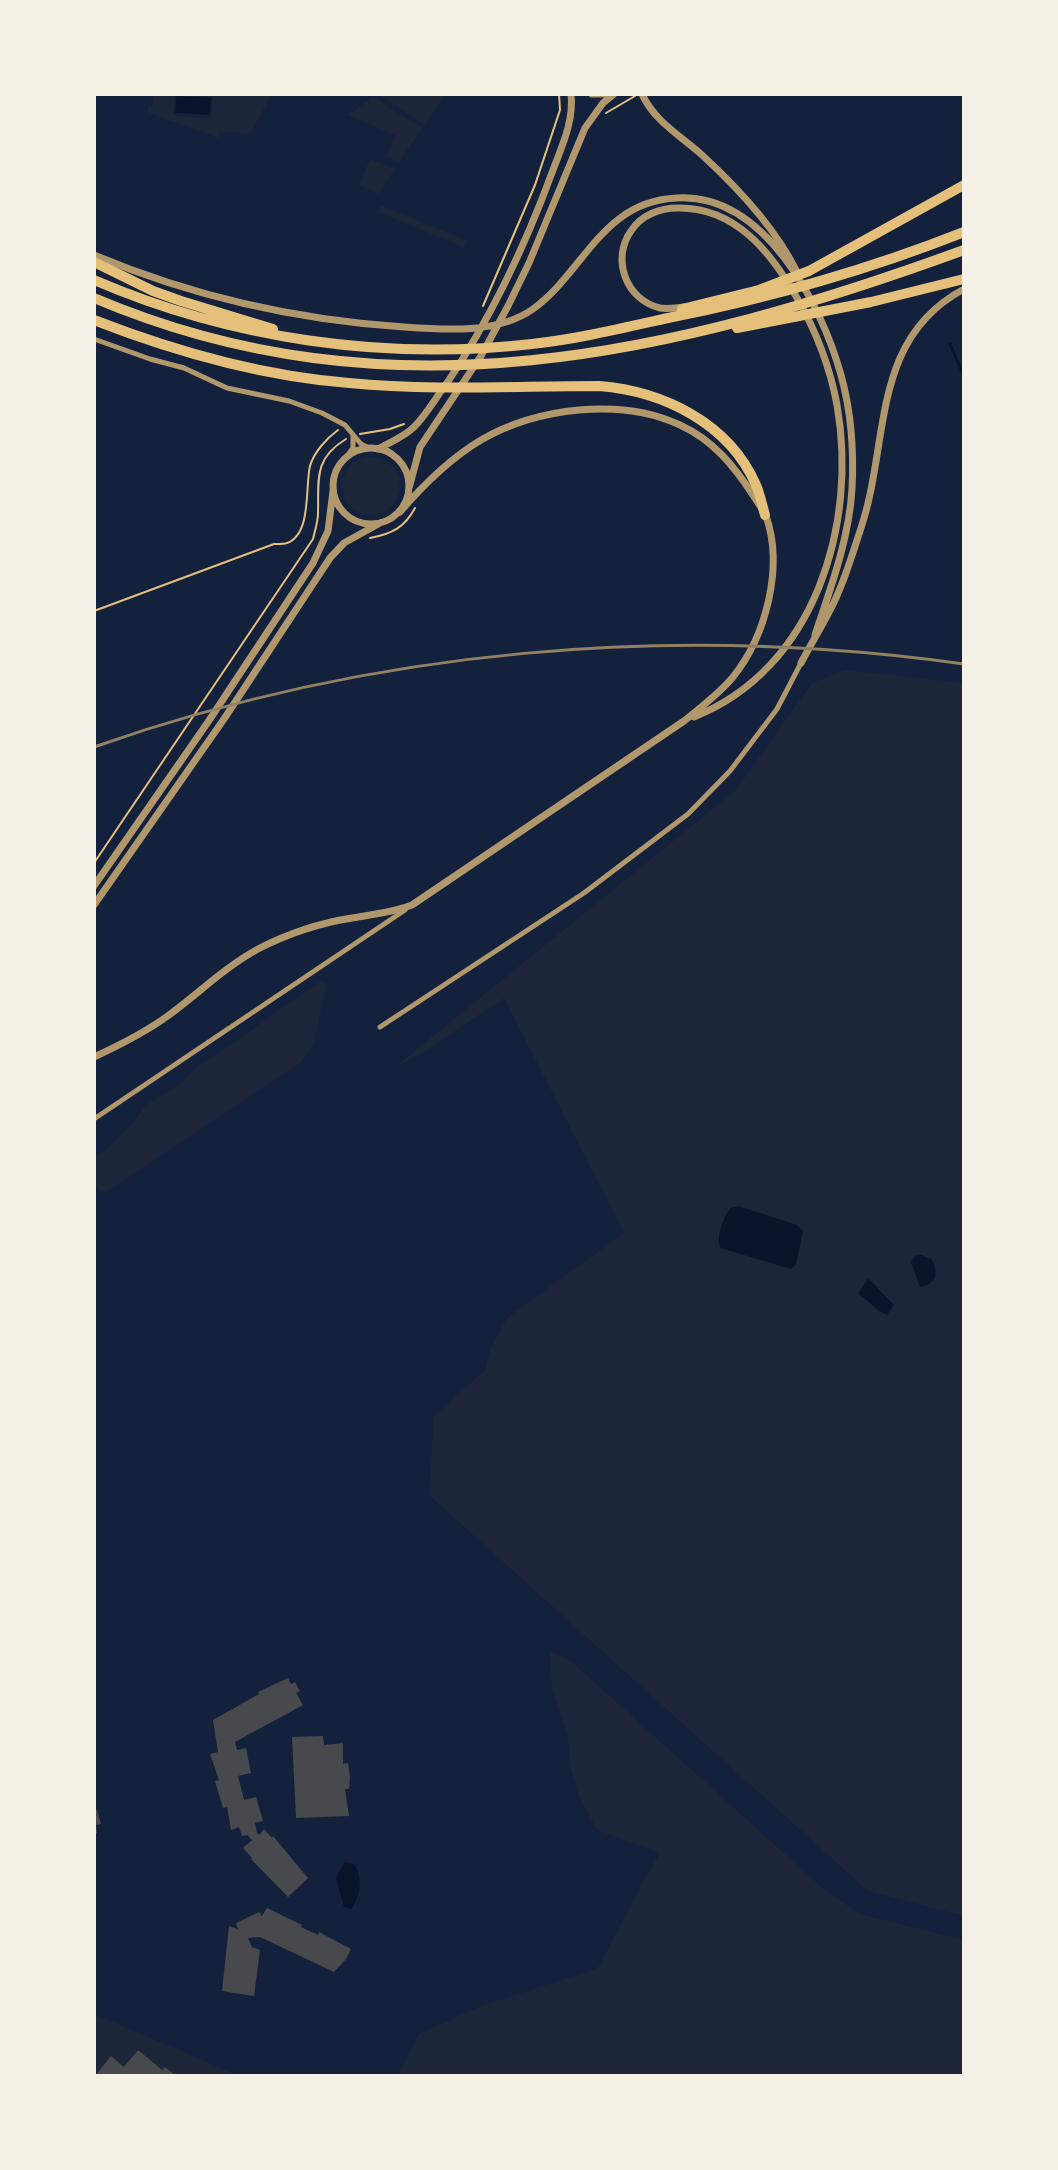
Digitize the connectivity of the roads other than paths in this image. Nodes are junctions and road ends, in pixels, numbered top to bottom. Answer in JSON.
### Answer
{"nodes":[{"id":1,"x":571,"y":94,"type":"edge"},
{"id":2,"x":592,"y":94,"type":"edge"},
{"id":3,"x":612,"y":94,"type":"edge"},
{"id":4,"x":641,"y":94,"type":"edge"},
{"id":5,"x":964,"y":185,"type":"edge"},
{"id":6,"x":964,"y":232,"type":"edge"},
{"id":7,"x":964,"y":250,"type":"edge"},
{"id":8,"x":94,"y":255,"type":"edge"},
{"id":9,"x":786,"y":258,"type":"junction"},
{"id":10,"x":94,"y":262,"type":"edge"},
{"id":11,"x":964,"y":279,"type":"edge"},
{"id":12,"x":94,"y":280,"type":"edge"},
{"id":13,"x":964,"y":289,"type":"edge"},
{"id":14,"x":94,"y":298,"type":"edge"},
{"id":15,"x":94,"y":305,"type":"edge"},
{"id":16,"x":695,"y":306,"type":"junction"},
{"id":17,"x":126,"y":312,"type":"junction"},
{"id":18,"x":94,"y":320,"type":"edge"},
{"id":19,"x":660,"y":320,"type":"junction"},
{"id":20,"x":703,"y":331,"type":"junction"},
{"id":21,"x":94,"y":339,"type":"edge"},
{"id":22,"x":293,"y":339,"type":"junction"},
{"id":23,"x":353,"y":434,"type":"junction"},
{"id":24,"x":374,"y":449,"type":"junction"},
{"id":25,"x":347,"y":456,"type":"junction"},
{"id":26,"x":409,"y":488,"type":"junction"},
{"id":27,"x":333,"y":491,"type":"junction"},
{"id":28,"x":400,"y":512,"type":"junction"},
{"id":29,"x":765,"y":515,"type":"junction"},
{"id":30,"x":380,"y":523,"type":"junction"},
{"id":31,"x":815,"y":635,"type":"junction"},
{"id":32,"x":801,"y":663,"type":"joint"},
{"id":33,"x":684,"y":721,"type":"junction"},
{"id":34,"x":94,"y":886,"type":"edge"},
{"id":35,"x":94,"y":905,"type":"edge"},
{"id":36,"x":412,"y":905,"type":"junction"},
{"id":37,"x":380,"y":1027,"type":"dead end"},
{"id":38,"x":94,"y":1057,"type":"edge"},
{"id":39,"x":94,"y":1119,"type":"edge"}],
"edges":[{"from":1,"to":24,"type":"street"},
{"from":2,"to":3,"type":"street"},
{"from":3,"to":26,"type":"street"},
{"from":4,"to":9,"type":"street"},
{"from":5,"to":16,"type":"highway"},
{"from":6,"to":19,"type":"highway"},
{"from":7,"to":20,"type":"highway"},
{"from":8,"to":9,"type":"street"},
{"from":9,"to":31,"type":"street"},
{"from":10,"to":22,"type":"highway"},
{"from":11,"to":20,"type":"highway"},
{"from":12,"to":22,"type":"highway"},
{"from":13,"to":31,"type":"street"},
{"from":14,"to":17,"type":"highway"},
{"from":15,"to":17,"type":"highway"},
{"from":16,"to":19,"type":"highway"},
{"from":16,"to":33,"type":"street"},
{"from":17,"to":20,"type":"highway"},
{"from":18,"to":29,"type":"highway"},
{"from":19,"to":22,"type":"highway"},
{"from":21,"to":23,"type":"street"},
{"from":23,"to":24,"type":"street"},
{"from":23,"to":25,"type":"street"},
{"from":24,"to":25,"type":"street"},
{"from":24,"to":26,"type":"street"},
{"from":25,"to":27,"type":"street"},
{"from":26,"to":28,"type":"street"},
{"from":27,"to":30,"type":"street"},
{"from":27,"to":34,"type":"street"},
{"from":28,"to":29,"type":"street"},
{"from":28,"to":30,"type":"street"},
{"from":29,"to":33,"type":"street"},
{"from":30,"to":35,"type":"street"},
{"from":31,"to":32,"type":"street"},
{"from":32,"to":37,"type":"street"},
{"from":33,"to":36,"type":"street"},
{"from":36,"to":38,"type":"street"},
{"from":36,"to":39,"type":"street"}]}
